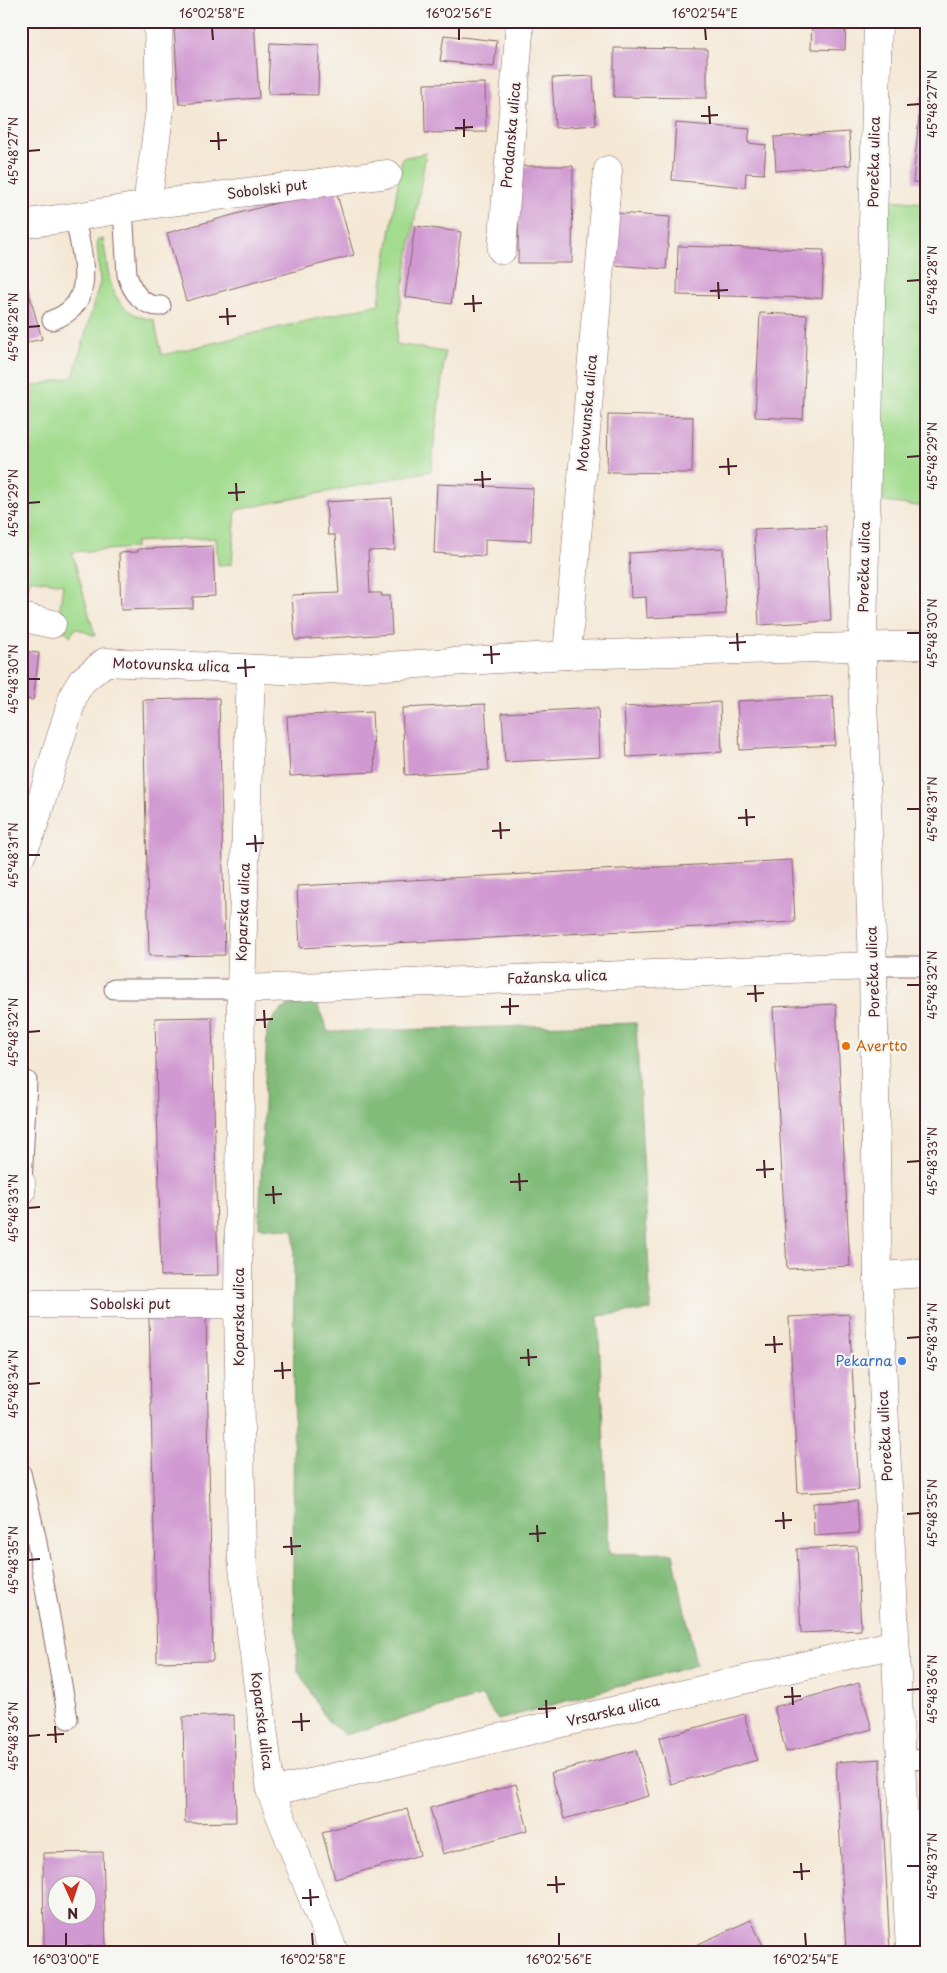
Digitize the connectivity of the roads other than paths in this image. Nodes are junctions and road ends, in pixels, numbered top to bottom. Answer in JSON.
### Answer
{"nodes":[{"id":1,"x":158,"y":21,"type":"edge"},
{"id":2,"x":520,"y":21,"type":"edge"},
{"id":3,"x":878,"y":21,"type":"edge"},
{"id":4,"x":608,"y":170,"type":"dead end"},
{"id":5,"x":388,"y":174,"type":"dead end"},
{"id":6,"x":135,"y":207,"type":"junction"},
{"id":7,"x":75,"y":218,"type":"junction"},
{"id":8,"x":21,"y":224,"type":"edge"},
{"id":9,"x":502,"y":250,"type":"dead end"},
{"id":10,"x":161,"y":306,"type":"dead end"},
{"id":11,"x":52,"y":320,"type":"dead end"},
{"id":12,"x":21,"y":617,"type":"edge"},
{"id":13,"x":52,"y":624,"type":"dead end"},
{"id":14,"x":926,"y":645,"type":"edge"},
{"id":15,"x":862,"y":647,"type":"junction"},
{"id":16,"x":567,"y":655,"type":"junction"},
{"id":17,"x":252,"y":669,"type":"junction"},
{"id":18,"x":21,"y":854,"type":"edge"},
{"id":19,"x":873,"y":966,"type":"junction"},
{"id":20,"x":926,"y":966,"type":"edge"},
{"id":21,"x":114,"y":989,"type":"dead end"},
{"id":22,"x":241,"y":989,"type":"junction"},
{"id":23,"x":26,"y":1081,"type":"dead end"},
{"id":24,"x":21,"y":1183,"type":"edge"},
{"id":25,"x":21,"y":1192,"type":"edge"},
{"id":26,"x":926,"y":1273,"type":"edge"},
{"id":27,"x":878,"y":1276,"type":"junction"},
{"id":28,"x":21,"y":1304,"type":"edge"},
{"id":29,"x":238,"y":1304,"type":"junction"},
{"id":30,"x":21,"y":1473,"type":"edge"},
{"id":31,"x":896,"y":1644,"type":"junction"},
{"id":32,"x":68,"y":1720,"type":"dead end"},
{"id":33,"x":913,"y":1760,"type":"edge"},
{"id":34,"x":271,"y":1792,"type":"junction"},
{"id":35,"x":334,"y":1952,"type":"edge"},
{"id":36,"x":910,"y":1952,"type":"edge"}],
"edges":[{"from":1,"to":6,"type":"street"},
{"from":2,"to":9,"type":"street","name":"Prodanska ulica"},
{"from":3,"to":15,"type":"street","name":"Porečka ulica"},
{"from":4,"to":16,"type":"street","name":"Motovunska ulica"},
{"from":5,"to":6,"type":"street","name":"Sobolski put"},
{"from":6,"to":7,"type":"street","name":"Sobolski put"},
{"from":6,"to":10,"type":"lane"},
{"from":7,"to":8,"type":"street","name":"Sobolski put"},
{"from":7,"to":11,"type":"lane"},
{"from":12,"to":13,"type":"street"},
{"from":14,"to":15,"type":"street","name":"Motovunska ulica"},
{"from":15,"to":16,"type":"street","name":"Motovunska ulica"},
{"from":15,"to":19,"type":"street","name":"Porečka ulica"},
{"from":16,"to":17,"type":"street","name":"Motovunska ulica"},
{"from":17,"to":18,"type":"street","name":"Motovunska ulica"},
{"from":17,"to":22,"type":"street","name":"Koparska ulica"},
{"from":19,"to":20,"type":"lane"},
{"from":19,"to":22,"type":"street","name":"Fažanska ulica"},
{"from":19,"to":27,"type":"street","name":"Porečka ulica"},
{"from":21,"to":22,"type":"lane"},
{"from":22,"to":29,"type":"street","name":"Koparska ulica"},
{"from":23,"to":24,"type":"lane"},
{"from":24,"to":25,"type":"street"},
{"from":26,"to":27,"type":"street"},
{"from":27,"to":31,"type":"street","name":"Porečka ulica"},
{"from":28,"to":29,"type":"street","name":"Sobolski put"},
{"from":29,"to":34,"type":"street","name":"Koparska ulica"},
{"from":30,"to":32,"type":"lane"},
{"from":31,"to":33,"type":"street","name":"Porečka ulica"},
{"from":31,"to":34,"type":"street","name":"Vrsarska ulica"},
{"from":33,"to":36,"type":"street","name":"Porečka ulica"},
{"from":34,"to":35,"type":"street","name":"Koparska ulica"}]}
